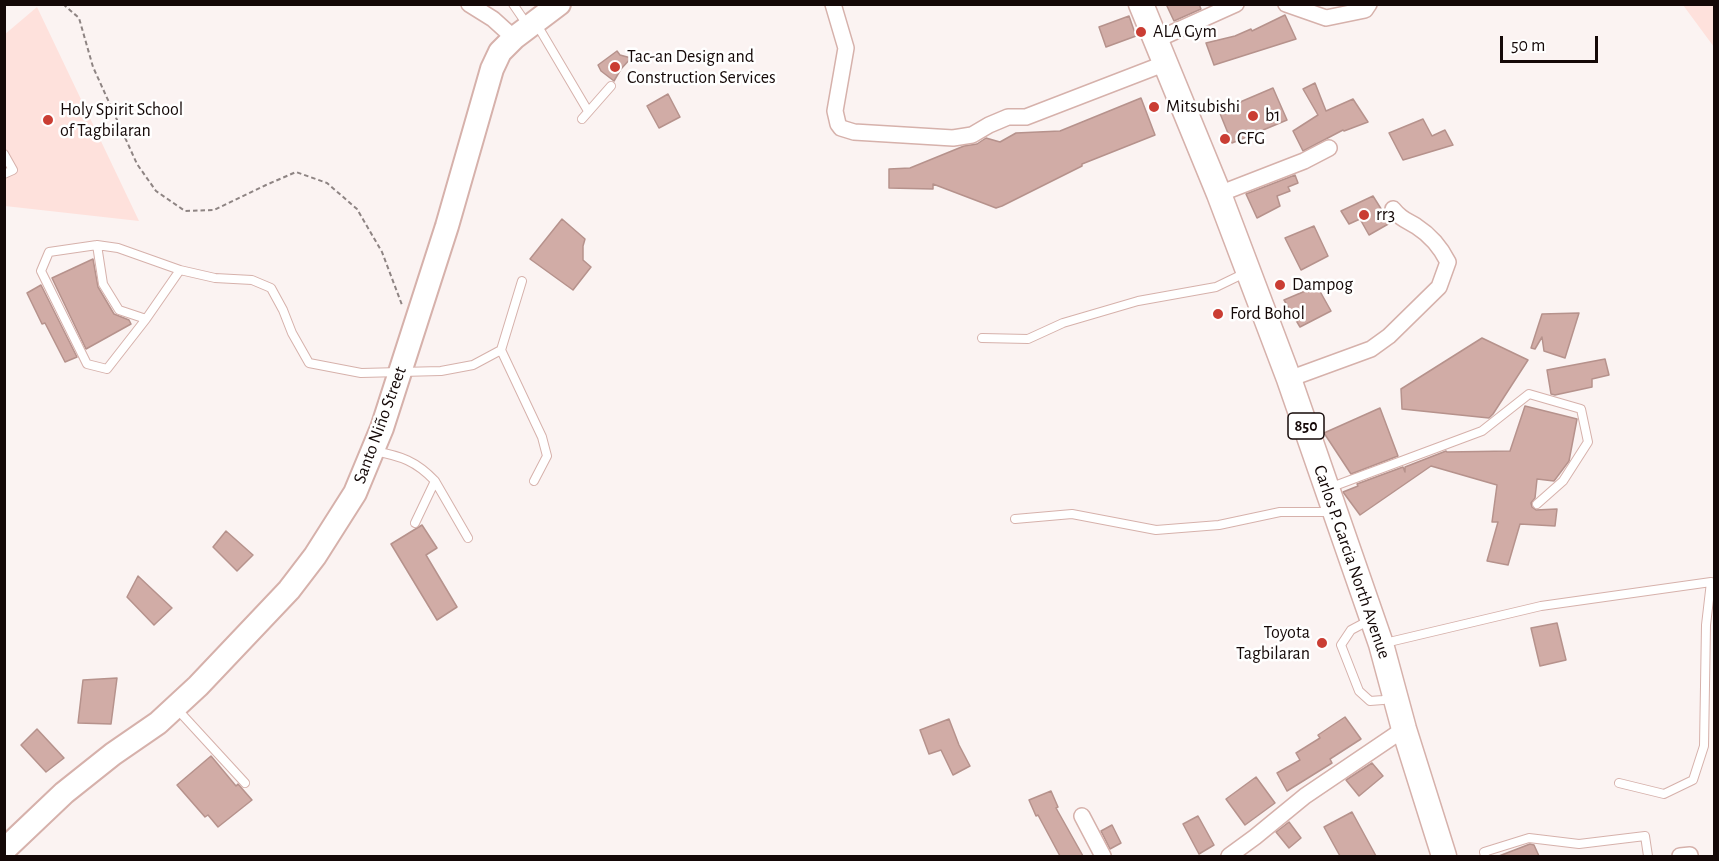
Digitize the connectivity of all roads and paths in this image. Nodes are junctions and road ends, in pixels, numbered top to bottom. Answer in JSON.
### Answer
{"nodes":[{"id":1,"x":63,"y":4,"type":"edge"},
{"id":2,"x":469,"y":4,"type":"edge"},
{"id":3,"x":513,"y":4,"type":"edge"},
{"id":4,"x":559,"y":4,"type":"edge"},
{"id":5,"x":833,"y":4,"type":"edge"},
{"id":6,"x":1142,"y":4,"type":"edge"},
{"id":7,"x":1236,"y":4,"type":"edge"},
{"id":8,"x":1286,"y":4,"type":"edge"},
{"id":9,"x":1369,"y":4,"type":"edge"},
{"id":10,"x":526,"y":29,"type":"junction"},
{"id":11,"x":1156,"y":40,"type":"junction"},
{"id":12,"x":1166,"y":63,"type":"junction"},
{"id":13,"x":611,"y":86,"type":"dead end"},
{"id":14,"x":588,"y":111,"type":"junction"},
{"id":15,"x":582,"y":119,"type":"dead end"},
{"id":16,"x":1329,"y":148,"type":"dead end"},
{"id":17,"x":4,"y":154,"type":"edge"},
{"id":18,"x":4,"y":174,"type":"edge"},
{"id":19,"x":1219,"y":194,"type":"junction"},
{"id":20,"x":1393,"y":209,"type":"dead end"},
{"id":21,"x":97,"y":245,"type":"junction"},
{"id":22,"x":180,"y":270,"type":"junction"},
{"id":23,"x":1248,"y":272,"type":"junction"},
{"id":24,"x":522,"y":281,"type":"dead end"},
{"id":25,"x":146,"y":319,"type":"junction"},
{"id":26,"x":412,"y":333,"type":"junction"},
{"id":27,"x":982,"y":338,"type":"dead end"},
{"id":28,"x":501,"y":350,"type":"junction"},
{"id":29,"x":401,"y":370,"type":"junction"},
{"id":30,"x":1289,"y":379,"type":"junction"},
{"id":31,"x":373,"y":451,"type":"junction"},
{"id":32,"x":435,"y":481,"type":"junction"},
{"id":33,"x":534,"y":481,"type":"dead end"},
{"id":34,"x":1328,"y":488,"type":"junction"},
{"id":35,"x":1538,"y":504,"type":"dead end"},
{"id":36,"x":1336,"y":512,"type":"junction"},
{"id":37,"x":1015,"y":519,"type":"dead end"},
{"id":38,"x":415,"y":524,"type":"dead end"},
{"id":39,"x":468,"y":538,"type":"dead end"},
{"id":40,"x":1372,"y":619,"type":"junction"},
{"id":41,"x":1381,"y":644,"type":"junction"},
{"id":42,"x":1395,"y":695,"type":"junction"},
{"id":43,"x":176,"y":707,"type":"junction"},
{"id":44,"x":1404,"y":729,"type":"junction"},
{"id":45,"x":245,"y":783,"type":"dead end"},
{"id":46,"x":1618,"y":783,"type":"dead end"},
{"id":47,"x":1082,"y":816,"type":"dead end"},
{"id":48,"x":4,"y":850,"type":"edge"},
{"id":49,"x":1103,"y":856,"type":"edge"},
{"id":50,"x":1229,"y":856,"type":"edge"},
{"id":51,"x":1444,"y":856,"type":"edge"},
{"id":52,"x":1485,"y":856,"type":"edge"},
{"id":53,"x":1648,"y":856,"type":"edge"}],
"edges":[{"from":1,"to":26,"type":"path"},
{"from":2,"to":10,"type":"street"},
{"from":3,"to":10,"type":"lane"},
{"from":4,"to":10,"type":"main road","name":"Santo Niño Street"},
{"from":5,"to":12,"type":"street"},
{"from":6,"to":11,"type":"main road","name":"Carlos P. Garcia North Avenue","number":"850"},
{"from":7,"to":11,"type":"street"},
{"from":8,"to":9,"type":"street"},
{"from":10,"to":14,"type":"lane"},
{"from":10,"to":26,"type":"main road","name":"Santo Niño Street"},
{"from":11,"to":12,"type":"main road","name":"Carlos P. Garcia North Avenue","number":"850"},
{"from":12,"to":19,"type":"main road","name":"Carlos P. Garcia North Avenue","number":"850"},
{"from":13,"to":14,"type":"lane"},
{"from":14,"to":15,"type":"lane"},
{"from":16,"to":19,"type":"street"},
{"from":17,"to":18,"type":"lane"},
{"from":19,"to":23,"type":"main road","name":"Carlos P. Garcia North Avenue","number":"850"},
{"from":20,"to":30,"type":"street"},
{"from":21,"to":22,"type":"lane"},
{"from":21,"to":25,"type":"lane"},
{"from":21,"to":25,"type":"lane"},
{"from":22,"to":25,"type":"lane"},
{"from":22,"to":29,"type":"lane"},
{"from":23,"to":27,"type":"lane"},
{"from":23,"to":30,"type":"main road","name":"Carlos P. Garcia North Avenue","number":"850"},
{"from":24,"to":28,"type":"lane"},
{"from":26,"to":29,"type":"main road","name":"Santo Niño Street"},
{"from":28,"to":29,"type":"lane"},
{"from":28,"to":33,"type":"lane"},
{"from":29,"to":31,"type":"main road","name":"Santo Niño Street"},
{"from":30,"to":34,"type":"main road","name":"Carlos P. Garcia North Avenue","number":"850"},
{"from":31,"to":32,"type":"lane"},
{"from":31,"to":43,"type":"main road","name":"Santo Niño Street"},
{"from":32,"to":38,"type":"lane"},
{"from":32,"to":39,"type":"lane"},
{"from":34,"to":35,"type":"lane"},
{"from":34,"to":36,"type":"main road","name":"Carlos P. Garcia North Avenue","number":"850"},
{"from":36,"to":37,"type":"lane"},
{"from":36,"to":40,"type":"main road","name":"Carlos P. Garcia North Avenue","number":"850"},
{"from":40,"to":41,"type":"main road","name":"Carlos P. Garcia North Avenue","number":"850"},
{"from":40,"to":42,"type":"lane"},
{"from":41,"to":42,"type":"main road","name":"Carlos P. Garcia North Avenue","number":"850"},
{"from":41,"to":46,"type":"lane"},
{"from":42,"to":44,"type":"main road","name":"Carlos P. Garcia North Avenue","number":"850"},
{"from":43,"to":45,"type":"lane"},
{"from":43,"to":48,"type":"main road","name":"Santo Niño Street"},
{"from":44,"to":50,"type":"street"},
{"from":44,"to":51,"type":"main road","name":"Carlos P. Garcia North Avenue","number":"850"},
{"from":47,"to":49,"type":"street"},
{"from":52,"to":53,"type":"lane"}]}
